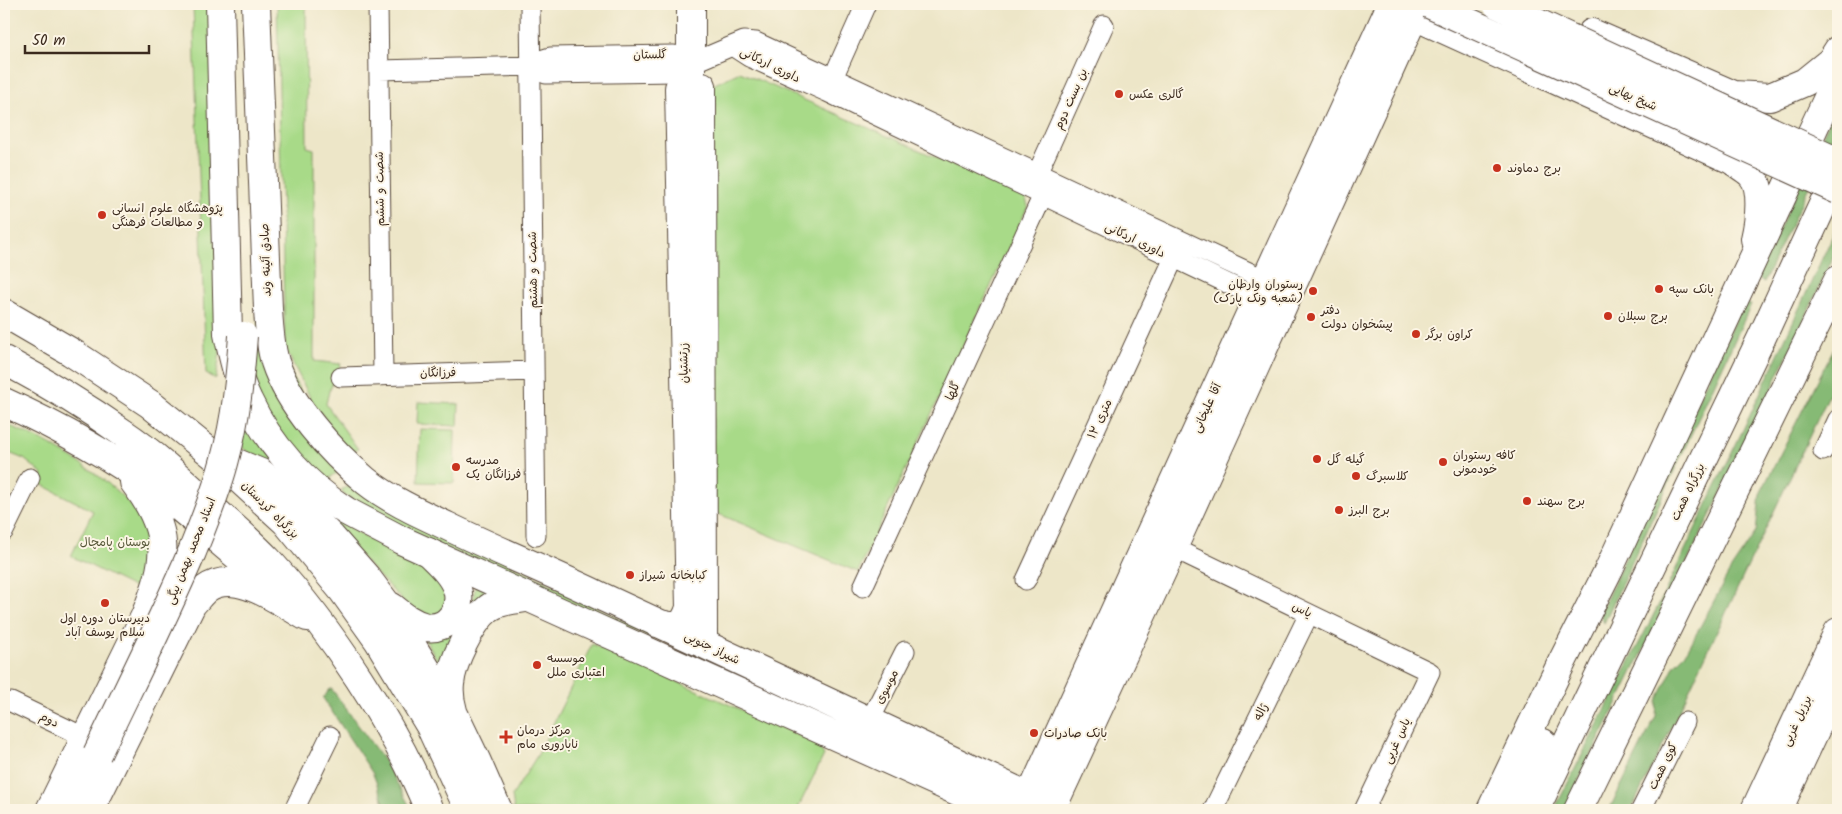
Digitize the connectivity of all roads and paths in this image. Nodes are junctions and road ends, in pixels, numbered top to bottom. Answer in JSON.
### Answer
{"nodes":[{"id":1,"x":220,"y":4,"type":"edge"},
{"id":2,"x":234,"y":4,"type":"edge"},
{"id":3,"x":248,"y":4,"type":"edge"},
{"id":4,"x":256,"y":4,"type":"edge"},
{"id":5,"x":378,"y":4,"type":"edge"},
{"id":6,"x":530,"y":4,"type":"edge"},
{"id":7,"x":691,"y":4,"type":"edge"},
{"id":8,"x":866,"y":4,"type":"edge"},
{"id":9,"x":1497,"y":4,"type":"edge"},
{"id":10,"x":1526,"y":4,"type":"edge"},
{"id":11,"x":1406,"y":7,"type":"edge"},
{"id":12,"x":1104,"y":25,"type":"dead end"},
{"id":13,"x":1838,"y":50,"type":"edge"},
{"id":14,"x":531,"y":66,"type":"junction"},
{"id":15,"x":379,"y":70,"type":"junction"},
{"id":16,"x":692,"y":75,"type":"junction"},
{"id":17,"x":1838,"y":76,"type":"edge"},
{"id":18,"x":830,"y":85,"type":"junction"},
{"id":19,"x":242,"y":91,"type":"junction"},
{"id":20,"x":1838,"y":162,"type":"edge"},
{"id":21,"x":1838,"y":172,"type":"edge"},
{"id":22,"x":1037,"y":174,"type":"junction"},
{"id":23,"x":1838,"y":190,"type":"edge"},
{"id":24,"x":1044,"y":195,"type":"junction"},
{"id":25,"x":1182,"y":241,"type":"junction"},
{"id":26,"x":1174,"y":258,"type":"junction"},
{"id":27,"x":1746,"y":274,"type":"junction"},
{"id":28,"x":1838,"y":280,"type":"edge"},
{"id":29,"x":1274,"y":295,"type":"junction"},
{"id":30,"x":5,"y":313,"type":"edge"},
{"id":31,"x":1838,"y":324,"type":"edge"},
{"id":32,"x":235,"y":335,"type":"junction"},
{"id":33,"x":1806,"y":347,"type":"junction"},
{"id":34,"x":4,"y":360,"type":"edge"},
{"id":35,"x":534,"y":371,"type":"junction"},
{"id":36,"x":382,"y":374,"type":"junction"},
{"id":37,"x":341,"y":377,"type":"dead end"},
{"id":38,"x":11,"y":408,"type":"edge"},
{"id":39,"x":1838,"y":419,"type":"edge"},
{"id":40,"x":1823,"y":451,"type":"dead end"},
{"id":41,"x":212,"y":454,"type":"junction"},
{"id":42,"x":122,"y":467,"type":"junction"},
{"id":43,"x":30,"y":478,"type":"dead end"},
{"id":44,"x":369,"y":483,"type":"junction"},
{"id":45,"x":347,"y":511,"type":"junction"},
{"id":46,"x":4,"y":531,"type":"edge"},
{"id":47,"x":536,"y":536,"type":"dead end"},
{"id":48,"x":1149,"y":537,"type":"junction"},
{"id":49,"x":1173,"y":548,"type":"junction"},
{"id":50,"x":428,"y":552,"type":"junction"},
{"id":51,"x":1609,"y":569,"type":"junction"},
{"id":52,"x":1026,"y":580,"type":"dead end"},
{"id":53,"x":158,"y":583,"type":"junction"},
{"id":54,"x":863,"y":587,"type":"dead end"},
{"id":55,"x":526,"y":598,"type":"junction"},
{"id":56,"x":385,"y":602,"type":"junction"},
{"id":57,"x":192,"y":604,"type":"junction"},
{"id":58,"x":1309,"y":614,"type":"junction"},
{"id":59,"x":657,"y":622,"type":"junction"},
{"id":60,"x":319,"y":623,"type":"junction"},
{"id":61,"x":1838,"y":632,"type":"edge"},
{"id":62,"x":703,"y":643,"type":"junction"},
{"id":63,"x":905,"y":651,"type":"dead end"},
{"id":64,"x":1430,"y":672,"type":"joint"},
{"id":65,"x":1838,"y":681,"type":"edge"},
{"id":66,"x":11,"y":702,"type":"dead end"},
{"id":67,"x":453,"y":712,"type":"junction"},
{"id":68,"x":869,"y":722,"type":"junction"},
{"id":69,"x":1685,"y":722,"type":"dead end"},
{"id":70,"x":330,"y":736,"type":"dead end"},
{"id":71,"x":91,"y":746,"type":"junction"},
{"id":72,"x":1043,"y":807,"type":"edge"},
{"id":73,"x":50,"y":810,"type":"edge"},
{"id":74,"x":62,"y":810,"type":"edge"},
{"id":75,"x":72,"y":810,"type":"edge"},
{"id":76,"x":90,"y":810,"type":"edge"},
{"id":77,"x":294,"y":810,"type":"edge"},
{"id":78,"x":429,"y":810,"type":"edge"},
{"id":79,"x":469,"y":810,"type":"edge"},
{"id":80,"x":498,"y":810,"type":"edge"},
{"id":81,"x":999,"y":810,"type":"edge"},
{"id":82,"x":1214,"y":810,"type":"edge"},
{"id":83,"x":1364,"y":810,"type":"edge"},
{"id":84,"x":1491,"y":810,"type":"edge"},
{"id":85,"x":1520,"y":810,"type":"edge"},
{"id":86,"x":1535,"y":810,"type":"edge"},
{"id":87,"x":1578,"y":810,"type":"edge"},
{"id":88,"x":1641,"y":810,"type":"edge"},
{"id":89,"x":1755,"y":810,"type":"edge"},
{"id":90,"x":1778,"y":810,"type":"edge"}],
"edges":[{"from":1,"to":32,"type":"main road"},
{"from":2,"to":19,"type":"main road","name":"صادق آئینه وند"},
{"from":3,"to":19,"type":"main road","name":"صادق آئینه وند"},
{"from":4,"to":44,"type":"main road","name":"صادق آئینه وند"},
{"from":5,"to":15,"type":"street","name":"شصت و ششم"},
{"from":6,"to":14,"type":"street","name":"شصت و هشتم"},
{"from":7,"to":16,"type":"main road"},
{"from":8,"to":18,"type":"street"},
{"from":9,"to":20,"type":"main road","bridge":true},
{"from":10,"to":13,"type":"main road"},
{"from":11,"to":23,"type":"main road","name":"شیخ بهایی","bridge":true},
{"from":11,"to":27,"type":"main road"},
{"from":11,"to":29,"type":"main road","name":"آقا علیخانی"},
{"from":12,"to":22,"type":"street","name":"بن بست دوم"},
{"from":14,"to":15,"type":"street","name":"گلستان"},
{"from":14,"to":16,"type":"street","name":"گلستان"},
{"from":14,"to":35,"type":"street","name":"شصت و هشتم"},
{"from":15,"to":36,"type":"street","name":"شصت و ششم"},
{"from":16,"to":18,"type":"street","name":"داوری اردکانی"},
{"from":16,"to":59,"type":"main road","name":"زرتشتیان"},
{"from":16,"to":62,"type":"main road","name":"زرتشتیان"},
{"from":17,"to":27,"type":"main road"},
{"from":18,"to":22,"type":"street","name":"داوری اردکانی"},
{"from":18,"to":24,"type":"street","name":"داوری اردکانی"},
{"from":19,"to":32,"type":"main road","name":"صادق آئینه وند"},
{"from":21,"to":86,"type":"main road","name":"بزرگراه همت"},
{"from":22,"to":24,"type":"street"},
{"from":22,"to":25,"type":"street","name":"داوری اردکانی"},
{"from":24,"to":26,"type":"street","name":"داوری اردکانی"},
{"from":24,"to":54,"type":"street","name":"گلها"},
{"from":25,"to":26,"type":"street","name":"۱۲ متری"},
{"from":25,"to":29,"type":"street","name":"داوری اردکانی"},
{"from":26,"to":29,"type":"street","name":"داوری اردکانی"},
{"from":26,"to":52,"type":"street","name":"۱۲ متری"},
{"from":27,"to":51,"type":"main road"},
{"from":28,"to":33,"type":"main road"},
{"from":29,"to":48,"type":"main road","name":"آقا علیخانی"},
{"from":29,"to":49,"type":"main road","name":"آقا علیخانی"},
{"from":30,"to":41,"type":"main road","name":"بزرگراه کردستان"},
{"from":31,"to":33,"type":"main road"},
{"from":32,"to":45,"type":"main road"},
{"from":32,"to":71,"type":"main road","name":"استاد محمد بهمن بیگی","bridge":true},
{"from":33,"to":87,"type":"main road"},
{"from":34,"to":60,"type":"main road"},
{"from":35,"to":36,"type":"street","name":"فرزانگان"},
{"from":35,"to":47,"type":"street","name":"شصت و هشتم"},
{"from":36,"to":37,"type":"street","name":"فرزانگان"},
{"from":38,"to":42,"type":"main road"},
{"from":39,"to":40,"type":"street"},
{"from":41,"to":56,"type":"main road"},
{"from":41,"to":79,"type":"main road","name":"بزرگراه کردستان"},
{"from":42,"to":53,"type":"main road"},
{"from":42,"to":60,"type":"main road"},
{"from":43,"to":46,"type":"street"},
{"from":44,"to":45,"type":"main road"},
{"from":44,"to":59,"type":"main road","name":"شیراز جنوبی"},
{"from":45,"to":50,"type":"main road"},
{"from":48,"to":49,"type":"street","name":"یاس"},
{"from":48,"to":72,"type":"main road","name":"آقا علیخانی"},
{"from":49,"to":58,"type":"street","name":"یاس"},
{"from":49,"to":72,"type":"main road","name":"آقا علیخانی"},
{"from":50,"to":55,"type":"main road"},
{"from":50,"to":56,"type":"main road"},
{"from":51,"to":84,"type":"main road"},
{"from":51,"to":85,"type":"main road"},
{"from":53,"to":57,"type":"main road"},
{"from":53,"to":71,"type":"main road"},
{"from":55,"to":67,"type":"main road"},
{"from":55,"to":81,"type":"main road"},
{"from":56,"to":67,"type":"main road"},
{"from":57,"to":60,"type":"main road"},
{"from":57,"to":76,"type":"main road"},
{"from":58,"to":64,"type":"street","name":"یاس"},
{"from":58,"to":82,"type":"street","name":"ژاله"},
{"from":59,"to":62,"type":"main road","name":"شیراز جنوبی"},
{"from":60,"to":78,"type":"main road"},
{"from":61,"to":89,"type":"main road","name":"برزیل غربی"},
{"from":62,"to":68,"type":"main road","name":"شیراز جنوبی"},
{"from":63,"to":68,"type":"street","name":"موسوی"},
{"from":64,"to":83,"type":"street","name":"یاس غربی"},
{"from":65,"to":90,"type":"main road","name":"برزیل غربی"},
{"from":66,"to":71,"type":"street","name":"دوم"},
{"from":67,"to":80,"type":"main road"},
{"from":68,"to":72,"type":"main road","name":"شیراز جنوبی"},
{"from":69,"to":88,"type":"street","name":"کوی همت"},
{"from":70,"to":77,"type":"street"},
{"from":71,"to":73,"type":"main road"},
{"from":71,"to":74,"type":"main road","name":"استاد محمد بهمن بیگی"},
{"from":71,"to":75,"type":"main road","name":"استاد محمد بهمن بیگی"}]}
